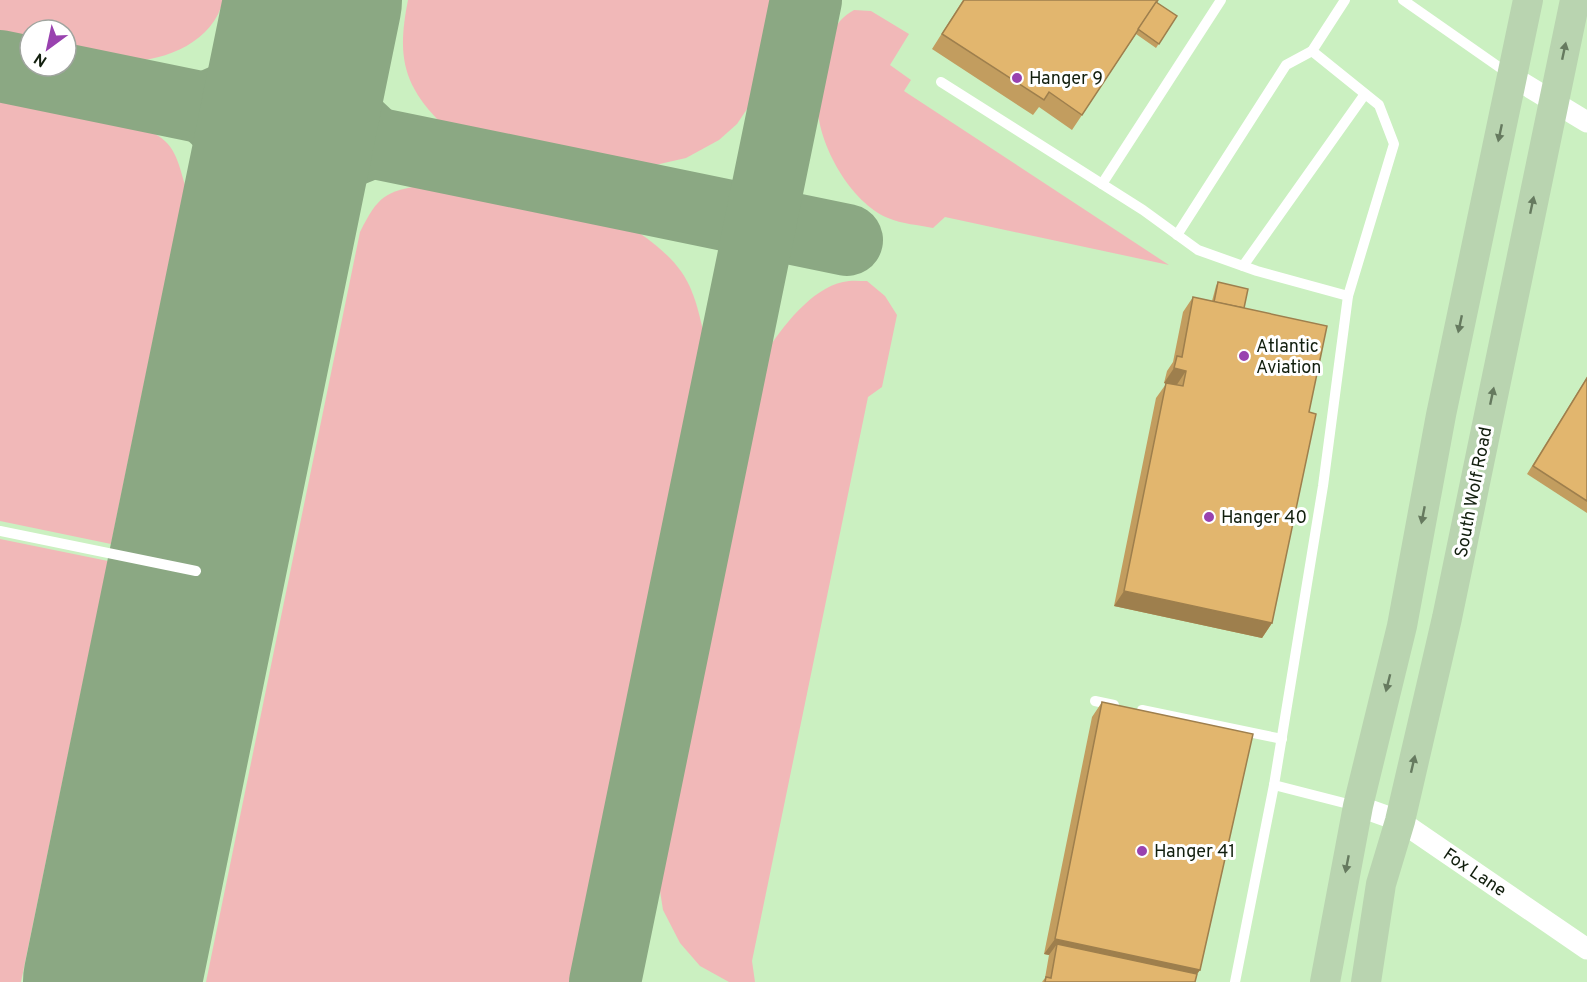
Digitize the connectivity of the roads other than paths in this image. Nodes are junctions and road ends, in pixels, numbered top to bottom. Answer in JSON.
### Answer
{"nodes":[{"id":1,"x":1221,"y":0,"type":"edge"},
{"id":2,"x":1345,"y":0,"type":"edge"},
{"id":3,"x":1403,"y":0,"type":"edge"},
{"id":4,"x":1528,"y":0,"type":"edge"},
{"id":5,"x":1575,"y":0,"type":"edge"},
{"id":6,"x":1312,"y":51,"type":"junction"},
{"id":7,"x":1511,"y":76,"type":"junction"},
{"id":8,"x":941,"y":82,"type":"dead end"},
{"id":9,"x":1365,"y":94,"type":"junction"},
{"id":10,"x":1553,"y":101,"type":"junction"},
{"id":11,"x":1587,"y":122,"type":"edge"},
{"id":12,"x":1102,"y":184,"type":"junction"},
{"id":13,"x":1177,"y":235,"type":"junction"},
{"id":14,"x":1243,"y":266,"type":"junction"},
{"id":15,"x":1348,"y":296,"type":"junction"},
{"id":16,"x":0,"y":531,"type":"edge"},
{"id":17,"x":196,"y":571,"type":"dead end"},
{"id":18,"x":1095,"y":701,"type":"dead end"},
{"id":19,"x":1282,"y":739,"type":"junction"},
{"id":20,"x":1275,"y":785,"type":"junction"},
{"id":21,"x":1358,"y":806,"type":"junction"},
{"id":22,"x":1400,"y":821,"type":"junction"},
{"id":23,"x":1587,"y":949,"type":"edge"},
{"id":24,"x":1235,"y":982,"type":"edge"},
{"id":25,"x":1324,"y":982,"type":"edge"},
{"id":26,"x":1366,"y":982,"type":"edge"}],
"edges":[{"from":1,"to":12,"type":"lane"},
{"from":2,"to":6,"type":"lane"},
{"from":3,"to":7,"type":"lane"},
{"from":4,"to":7,"type":"main road"},
{"from":10,"to":5,"type":"main road","name":"South Wolf Road","one_way":true},
{"from":6,"to":9,"type":"lane"},
{"from":6,"to":13,"type":"lane"},
{"from":7,"to":10,"type":"street"},
{"from":7,"to":21,"type":"main road","one_way":true},
{"from":8,"to":12,"type":"lane"},
{"from":9,"to":14,"type":"lane"},
{"from":9,"to":15,"type":"lane"},
{"from":10,"to":11,"type":"street"},
{"from":22,"to":10,"type":"main road","name":"South Wolf Road","one_way":true},
{"from":12,"to":13,"type":"lane"},
{"from":13,"to":14,"type":"lane"},
{"from":14,"to":15,"type":"lane"},
{"from":15,"to":19,"type":"lane"},
{"from":16,"to":17,"type":"lane"},
{"from":18,"to":19,"type":"lane"},
{"from":19,"to":20,"type":"lane"},
{"from":20,"to":21,"type":"lane"},
{"from":20,"to":24,"type":"lane"},
{"from":21,"to":22,"type":"street","name":"Fox Lane"},
{"from":21,"to":25,"type":"main road","one_way":true},
{"from":22,"to":23,"type":"street","name":"Fox Lane"},
{"from":22,"to":26,"type":"main road","name":"South Wolf Road"}]}
